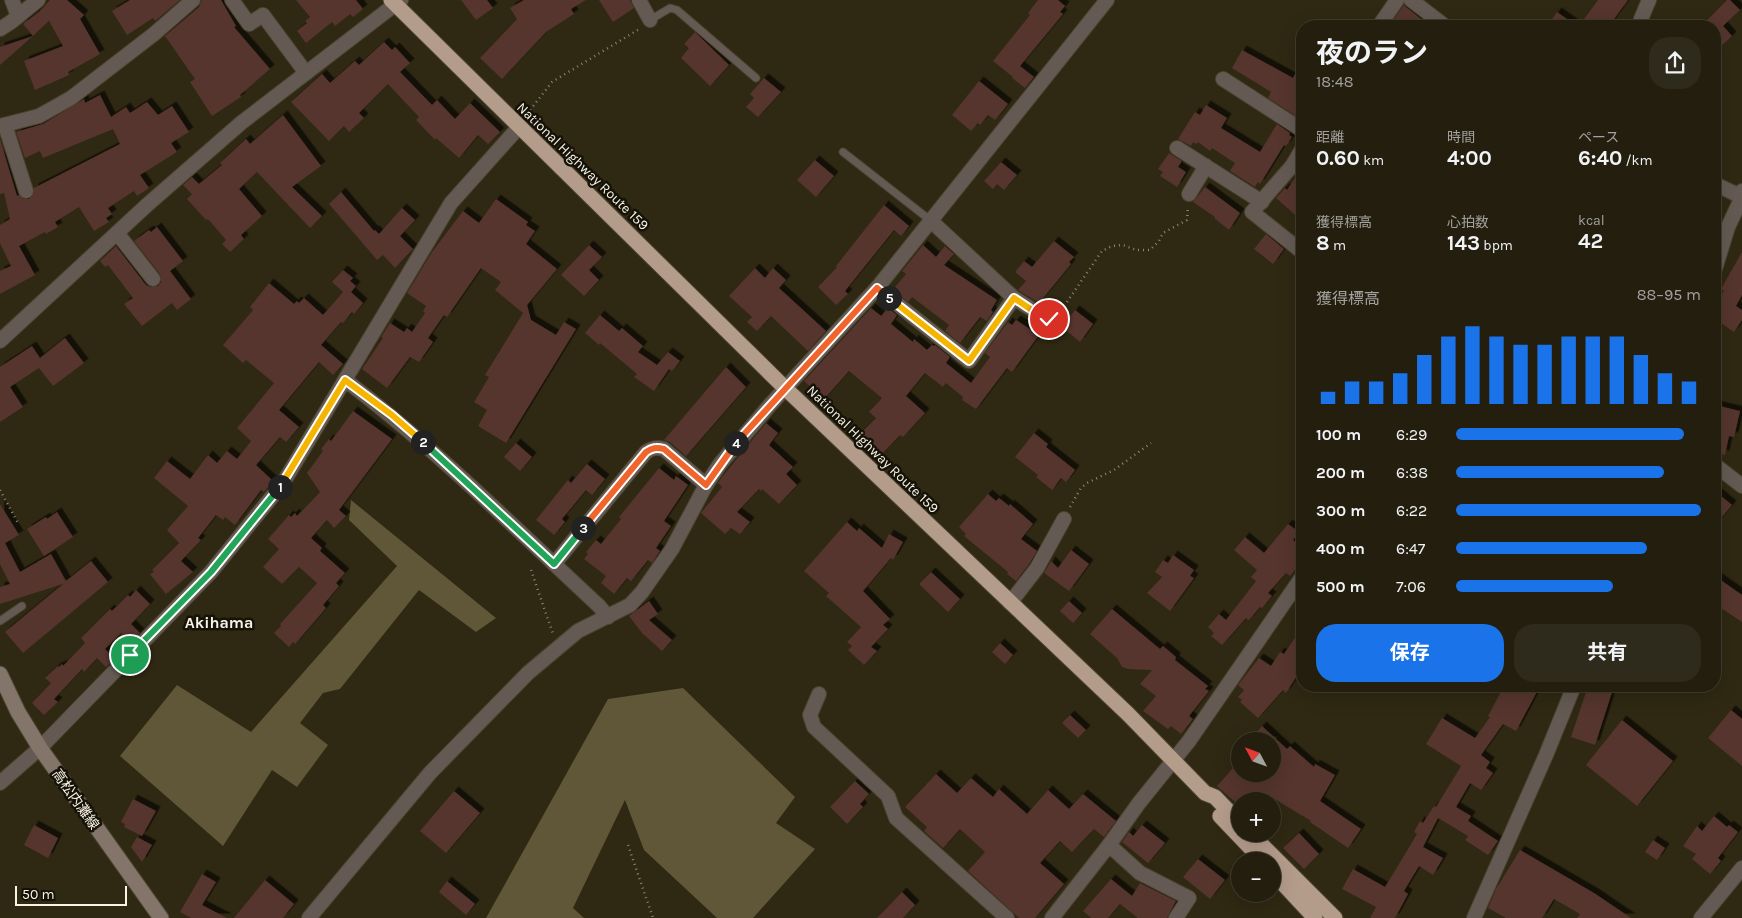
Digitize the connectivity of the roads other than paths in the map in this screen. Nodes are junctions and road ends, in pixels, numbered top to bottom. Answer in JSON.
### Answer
{"nodes":[{"id":1,"x":12,"y":0,"type":"edge"},
{"id":2,"x":38,"y":0,"type":"edge"},
{"id":3,"x":192,"y":0,"type":"edge"},
{"id":4,"x":232,"y":0,"type":"edge"},
{"id":5,"x":639,"y":0,"type":"edge"},
{"id":6,"x":1107,"y":0,"type":"edge"},
{"id":7,"x":1397,"y":0,"type":"edge"},
{"id":8,"x":1411,"y":0,"type":"edge"},
{"id":9,"x":1649,"y":0,"type":"edge"},
{"id":10,"x":396,"y":1,"type":"edge"},
{"id":11,"x":18,"y":16,"type":"junction"},
{"id":12,"x":650,"y":20,"type":"joint"},
{"id":13,"x":1383,"y":20,"type":"edge"},
{"id":14,"x":1438,"y":20,"type":"edge"},
{"id":15,"x":1643,"y":20,"type":"edge"},
{"id":16,"x":0,"y":29,"type":"edge"},
{"id":17,"x":306,"y":73,"type":"junction"},
{"id":18,"x":756,"y":78,"type":"dead end"},
{"id":19,"x":1223,"y":79,"type":"dead end"},
{"id":20,"x":522,"y":122,"type":"junction"},
{"id":21,"x":2,"y":126,"type":"edge"},
{"id":22,"x":1296,"y":126,"type":"edge"},
{"id":23,"x":1177,"y":148,"type":"dead end"},
{"id":24,"x":843,"y":152,"type":"dead end"},
{"id":25,"x":1296,"y":159,"type":"edge"},
{"id":26,"x":1206,"y":166,"type":"junction"},
{"id":27,"x":1721,"y":187,"type":"edge"},
{"id":28,"x":26,"y":191,"type":"dead end"},
{"id":29,"x":1742,"y":191,"type":"edge"},
{"id":30,"x":1189,"y":194,"type":"road end"},
{"id":31,"x":1742,"y":197,"type":"edge"},
{"id":32,"x":1262,"y":202,"type":"junction"},
{"id":33,"x":930,"y":220,"type":"junction"},
{"id":34,"x":116,"y":233,"type":"junction"},
{"id":35,"x":1296,"y":247,"type":"edge"},
{"id":36,"x":1721,"y":250,"type":"edge"},
{"id":37,"x":153,"y":279,"type":"dead end"},
{"id":38,"x":877,"y":288,"type":"junction"},
{"id":39,"x":1014,"y":298,"type":"junction"},
{"id":40,"x":1058,"y":314,"type":"road end"},
{"id":41,"x":0,"y":341,"type":"edge"},
{"id":42,"x":345,"y":380,"type":"junction"},
{"id":43,"x":785,"y":388,"type":"junction"},
{"id":44,"x":1721,"y":470,"type":"edge"},
{"id":45,"x":706,"y":485,"type":"junction"},
{"id":46,"x":1742,"y":486,"type":"edge"},
{"id":47,"x":1064,"y":520,"type":"road end"},
{"id":48,"x":554,"y":564,"type":"junction"},
{"id":49,"x":1296,"y":586,"type":"edge"},
{"id":50,"x":1010,"y":603,"type":"junction"},
{"id":51,"x":22,"y":606,"type":"dead end"},
{"id":52,"x":608,"y":617,"type":"junction"},
{"id":53,"x":0,"y":621,"type":"edge"},
{"id":54,"x":0,"y":674,"type":"edge"},
{"id":55,"x":1572,"y":692,"type":"edge"},
{"id":56,"x":819,"y":694,"type":"dead end"},
{"id":57,"x":40,"y":748,"type":"junction"},
{"id":58,"x":1174,"y":761,"type":"junction"},
{"id":59,"x":0,"y":783,"type":"edge"},
{"id":60,"x":1205,"y":793,"type":"junction"},
{"id":61,"x":1231,"y":814,"type":"edge"},
{"id":62,"x":1259,"y":842,"type":"edge"},
{"id":63,"x":1109,"y":845,"type":"junction"},
{"id":64,"x":1253,"y":852,"type":"edge"},
{"id":65,"x":1742,"y":868,"type":"edge"},
{"id":66,"x":1281,"y":882,"type":"edge"},
{"id":67,"x":161,"y":918,"type":"edge"},
{"id":68,"x":309,"y":918,"type":"edge"},
{"id":69,"x":1007,"y":918,"type":"edge"},
{"id":70,"x":1052,"y":918,"type":"edge"},
{"id":71,"x":1176,"y":918,"type":"edge"},
{"id":72,"x":1315,"y":918,"type":"edge"},
{"id":73,"x":1335,"y":918,"type":"edge"},
{"id":74,"x":1474,"y":918,"type":"edge"},
{"id":75,"x":1701,"y":918,"type":"edge"}],
"edges":[{"from":1,"to":11,"type":"street"},
{"from":2,"to":11,"type":"street"},
{"from":3,"to":21,"type":"street"},
{"from":4,"to":17,"type":"street"},
{"from":5,"to":12,"type":"street"},
{"from":6,"to":33,"type":"street"},
{"from":7,"to":13,"type":"street"},
{"from":8,"to":14,"type":"street"},
{"from":9,"to":15,"type":"street"},
{"from":10,"to":17,"type":"street"},
{"from":10,"to":20,"type":"highway","name":"National Highway Route 159"},
{"from":11,"to":16,"type":"street"},
{"from":12,"to":18,"type":"lane"},
{"from":17,"to":34,"type":"street"},
{"from":19,"to":22,"type":"street"},
{"from":20,"to":42,"type":"street"},
{"from":20,"to":43,"type":"highway","name":"National Highway Route 159"},
{"from":21,"to":28,"type":"street"},
{"from":23,"to":26,"type":"street"},
{"from":24,"to":33,"type":"lane"},
{"from":25,"to":32,"type":"street"},
{"from":26,"to":30,"type":"street"},
{"from":26,"to":32,"type":"street"},
{"from":27,"to":31,"type":"street"},
{"from":29,"to":31,"type":"street"},
{"from":31,"to":36,"type":"street"},
{"from":32,"to":35,"type":"street"},
{"from":33,"to":38,"type":"street"},
{"from":33,"to":39,"type":"street"},
{"from":34,"to":37,"type":"street"},
{"from":34,"to":41,"type":"street"},
{"from":38,"to":39,"type":"street"},
{"from":38,"to":43,"type":"street"},
{"from":39,"to":40,"type":"street"},
{"from":42,"to":48,"type":"street"},
{"from":42,"to":57,"type":"street"},
{"from":43,"to":45,"type":"street"},
{"from":43,"to":50,"type":"highway","name":"National Highway Route 159"},
{"from":44,"to":46,"type":"street"},
{"from":45,"to":48,"type":"street"},
{"from":45,"to":52,"type":"street"},
{"from":47,"to":50,"type":"street"},
{"from":48,"to":52,"type":"street"},
{"from":49,"to":58,"type":"street"},
{"from":50,"to":58,"type":"highway","name":"National Highway Route 159"},
{"from":51,"to":53,"type":"lane"},
{"from":52,"to":68,"type":"street"},
{"from":54,"to":57,"type":"main road","name":"高松内灘線"},
{"from":55,"to":74,"type":"street"},
{"from":56,"to":69,"type":"street"},
{"from":57,"to":59,"type":"street"},
{"from":57,"to":67,"type":"main road","name":"高松内灘線"},
{"from":58,"to":60,"type":"highway","name":"National Highway Route 159"},
{"from":58,"to":63,"type":"street"},
{"from":60,"to":61,"type":"highway","name":"National Highway Route 159"},
{"from":60,"to":64,"type":"highway","name":"National Highway Route 159"},
{"from":62,"to":73,"type":"highway"},
{"from":63,"to":70,"type":"street"},
{"from":63,"to":71,"type":"street"},
{"from":65,"to":75,"type":"street"},
{"from":66,"to":72,"type":"highway"}]}
